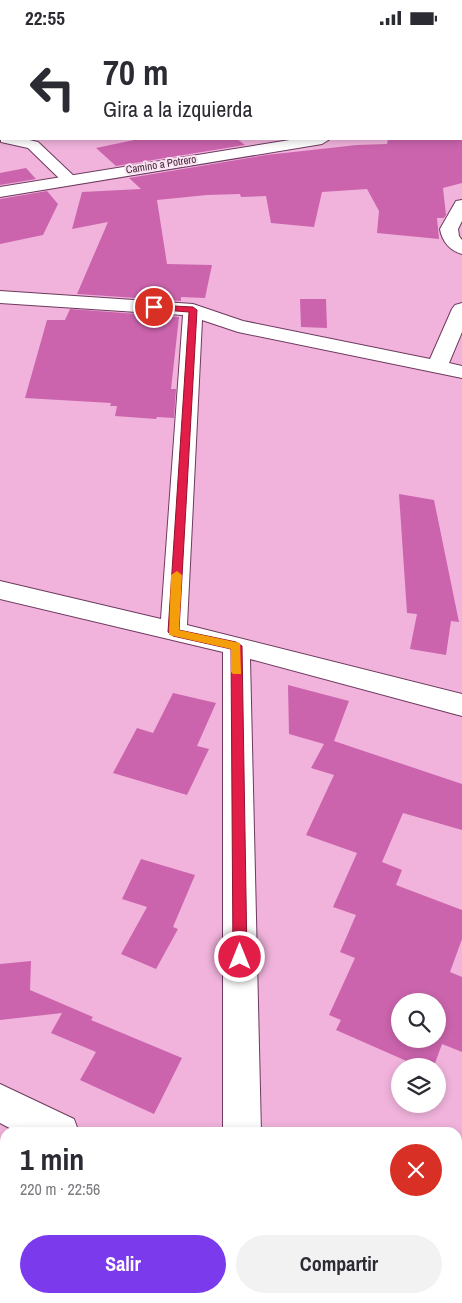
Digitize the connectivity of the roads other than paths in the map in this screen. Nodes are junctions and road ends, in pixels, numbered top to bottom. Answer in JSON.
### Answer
{"nodes":[{"id":1,"x":10,"y":140,"type":"edge"},
{"id":2,"x":311,"y":140,"type":"edge"},
{"id":3,"x":69,"y":179,"type":"junction"},
{"id":4,"x":0,"y":192,"type":"edge"},
{"id":5,"x":462,"y":205,"type":"edge"},
{"id":6,"x":462,"y":249,"type":"edge"},
{"id":7,"x":0,"y":297,"type":"edge"},
{"id":8,"x":462,"y":309,"type":"edge"},
{"id":9,"x":193,"y":310,"type":"junction"},
{"id":10,"x":436,"y":367,"type":"junction"},
{"id":11,"x":462,"y":372,"type":"edge"},
{"id":12,"x":0,"y":590,"type":"edge"},
{"id":13,"x":173,"y":632,"type":"junction"},
{"id":14,"x":236,"y":646,"type":"junction"},
{"id":15,"x":462,"y":705,"type":"edge"},
{"id":16,"x":0,"y":1103,"type":"edge"},
{"id":17,"x":48,"y":1127,"type":"edge"},
{"id":18,"x":242,"y":1127,"type":"edge"}],
"edges":[{"from":1,"to":3,"type":"street"},
{"from":2,"to":3,"type":"street","name":"Camino a Potrero"},
{"from":3,"to":4,"type":"street","name":"Camino a Potrero"},
{"from":5,"to":6,"type":"street"},
{"from":7,"to":9,"type":"street"},
{"from":8,"to":10,"type":"street"},
{"from":9,"to":10,"type":"street"},
{"from":9,"to":13,"type":"street"},
{"from":10,"to":11,"type":"street"},
{"from":12,"to":13,"type":"street"},
{"from":13,"to":14,"type":"street"},
{"from":14,"to":15,"type":"street"},
{"from":14,"to":18,"type":"street"},
{"from":16,"to":17,"type":"street"}]}
